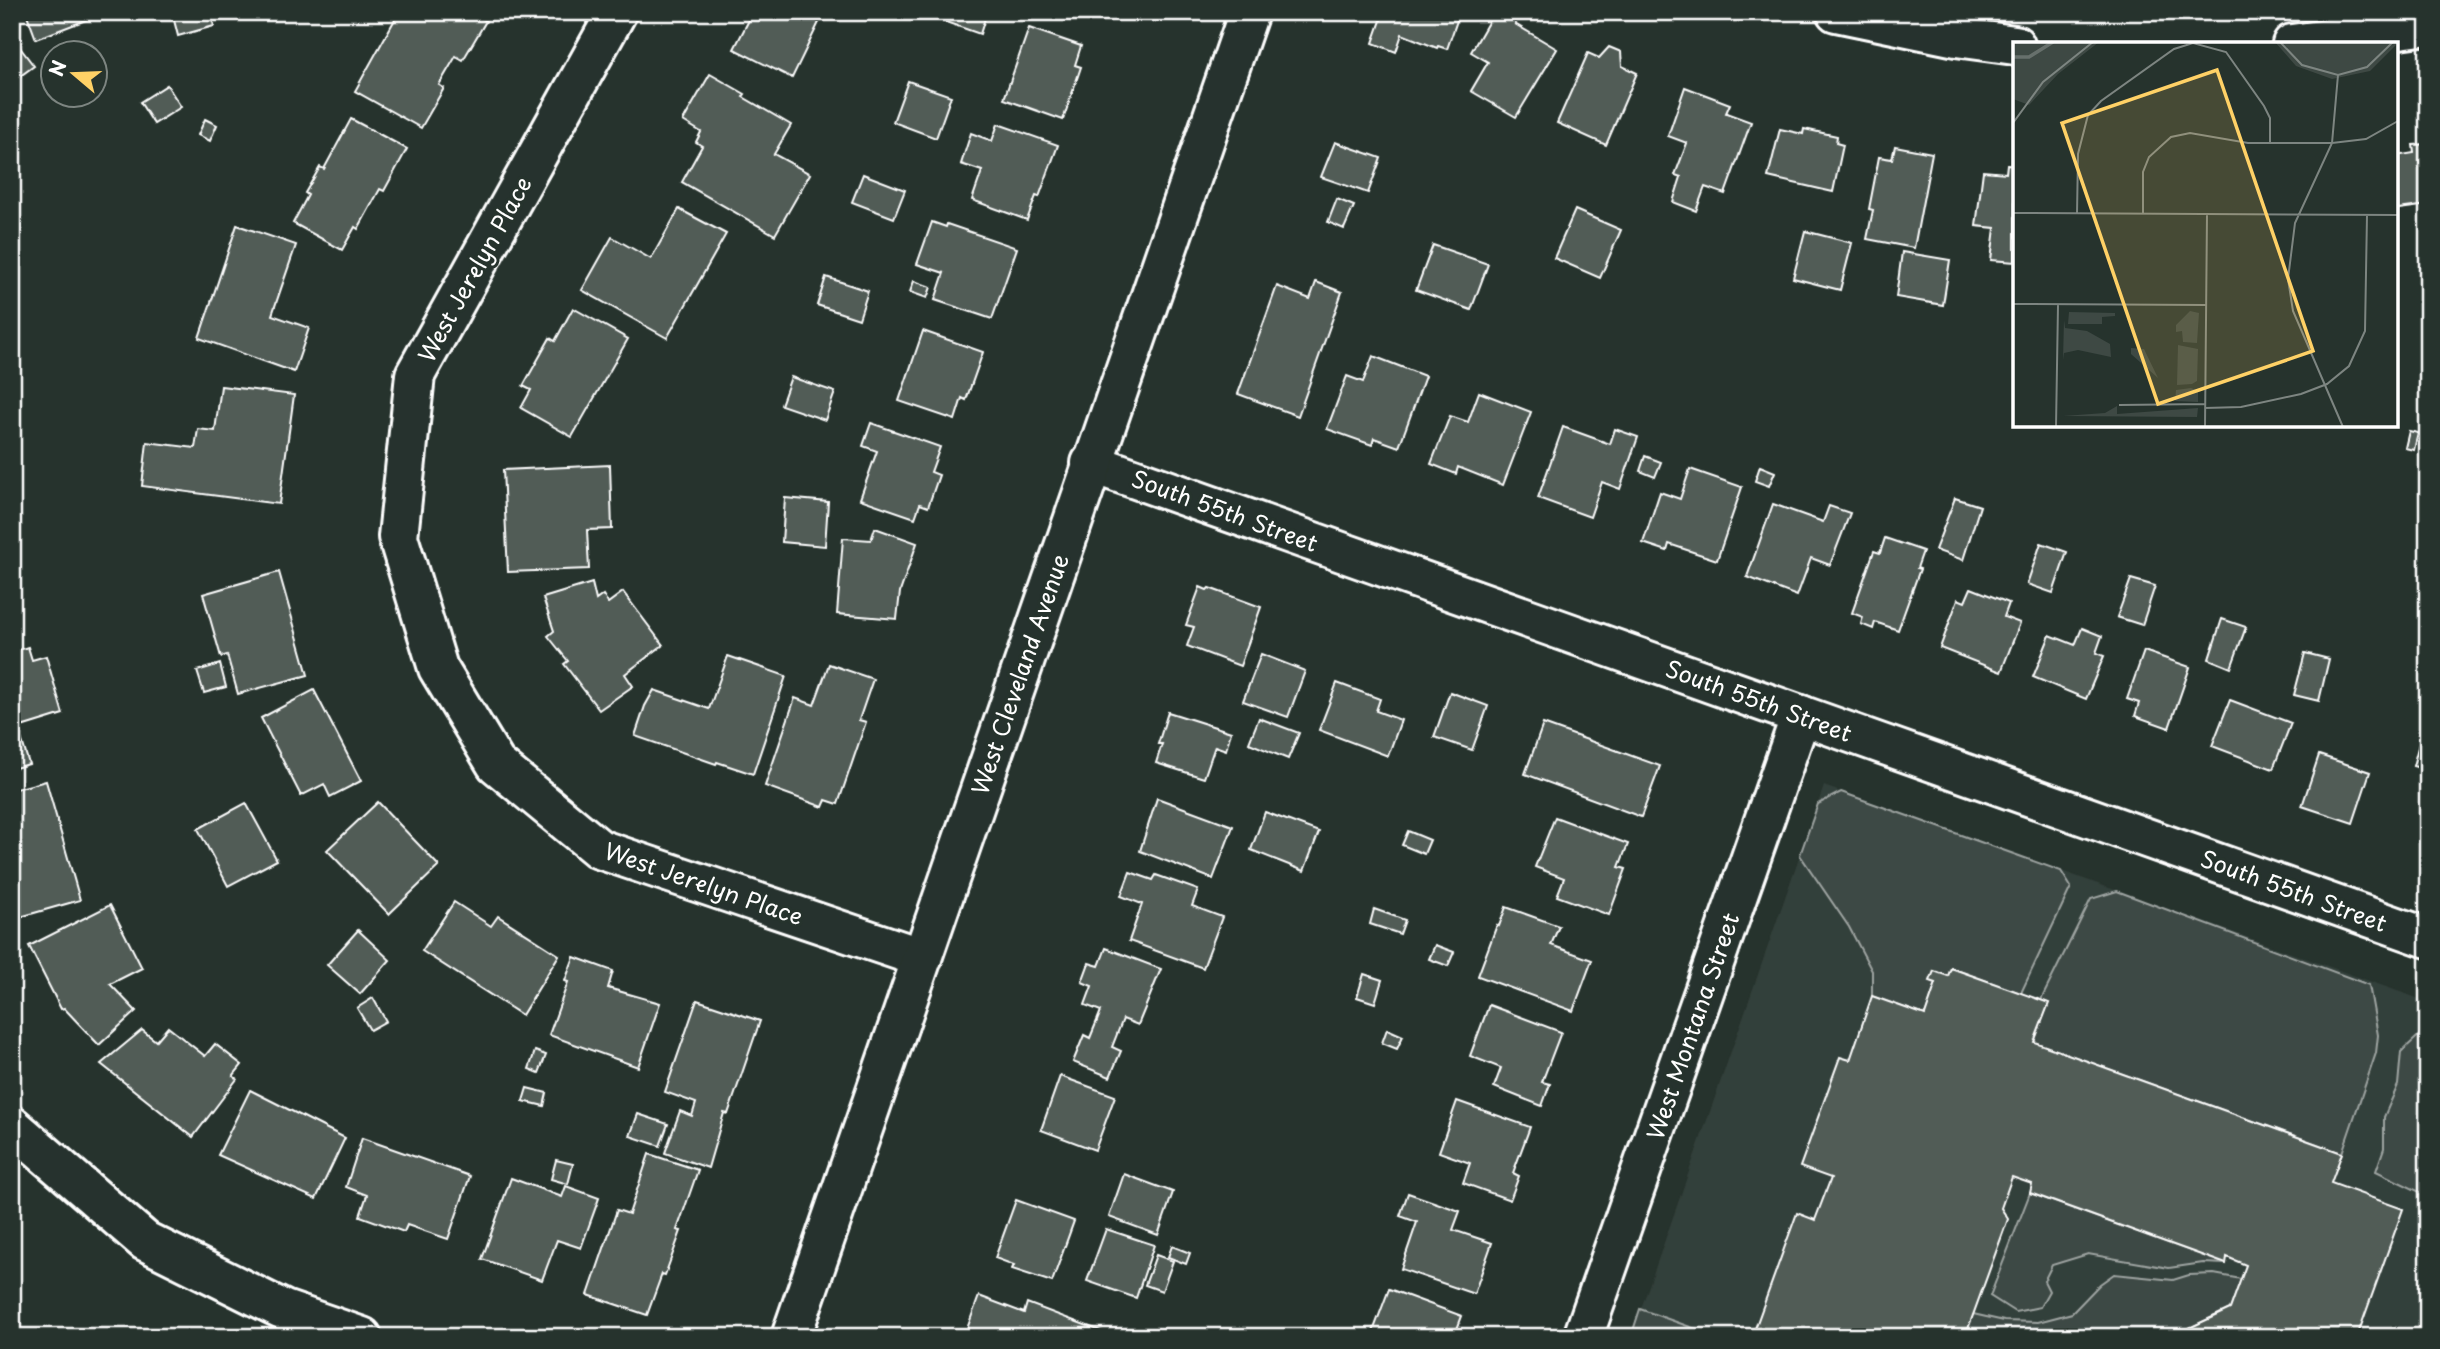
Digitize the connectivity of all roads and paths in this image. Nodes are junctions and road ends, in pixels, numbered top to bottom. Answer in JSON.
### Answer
{"nodes":[{"id":1,"x":617,"y":12,"type":"edge"},
{"id":2,"x":1249,"y":12,"type":"edge"},
{"id":3,"x":1836,"y":12,"type":"edge"},
{"id":4,"x":2428,"y":25,"type":"edge"},
{"id":5,"x":2306,"y":42,"type":"edge"},
{"id":6,"x":2013,"y":45,"type":"edge"},
{"id":7,"x":1091,"y":463,"type":"junction"},
{"id":8,"x":1801,"y":715,"type":"junction"},
{"id":9,"x":2428,"y":938,"type":"edge"},
{"id":10,"x":922,"y":958,"type":"junction"},
{"id":11,"x":12,"y":1126,"type":"edge"},
{"id":12,"x":362,"y":1337,"type":"edge"},
{"id":13,"x":791,"y":1337,"type":"edge"},
{"id":14,"x":1583,"y":1337,"type":"edge"}],
"edges":[{"from":1,"to":10,"type":"street","name":"West Jerelyn Place"},
{"from":2,"to":7,"type":"street","name":"West Cleveland Avenue"},
{"from":3,"to":6,"type":"street"},
{"from":4,"to":5,"type":"street"},
{"from":7,"to":8,"type":"street","name":"South 55th Street"},
{"from":7,"to":10,"type":"street","name":"West Cleveland Avenue"},
{"from":8,"to":9,"type":"street","name":"South 55th Street"},
{"from":8,"to":14,"type":"street","name":"West Montana Street"},
{"from":10,"to":13,"type":"street","name":"West Cleveland Avenue"},
{"from":11,"to":12,"type":"street"}]}
